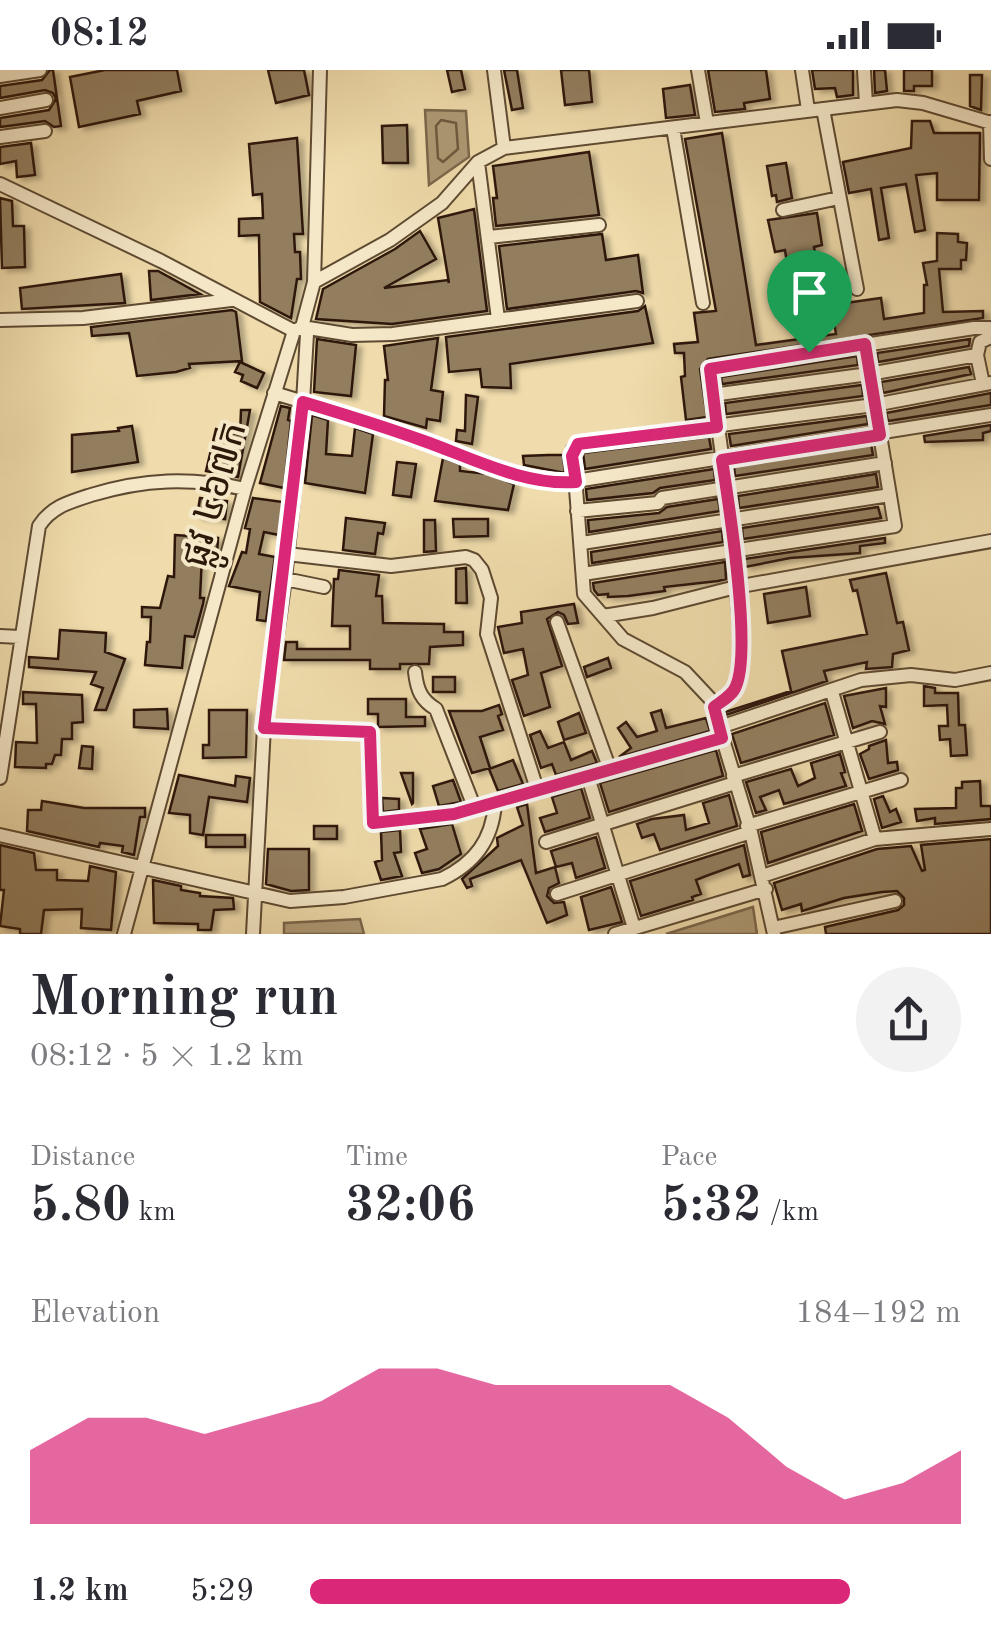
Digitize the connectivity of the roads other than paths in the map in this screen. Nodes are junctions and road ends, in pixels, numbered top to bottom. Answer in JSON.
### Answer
{"nodes":[{"id":1,"x":40,"y":70,"type":"edge"},
{"id":2,"x":320,"y":70,"type":"edge"},
{"id":3,"x":494,"y":70,"type":"edge"},
{"id":4,"x":698,"y":70,"type":"edge"},
{"id":5,"x":802,"y":70,"type":"edge"},
{"id":6,"x":864,"y":70,"type":"edge"},
{"id":7,"x":0,"y":76,"type":"edge"},
{"id":8,"x":46,"y":100,"type":"dead end"},
{"id":9,"x":866,"y":104,"type":"junction"},
{"id":10,"x":0,"y":108,"type":"edge"},
{"id":11,"x":815,"y":110,"type":"junction"},
{"id":12,"x":990,"y":122,"type":"edge"},
{"id":13,"x":707,"y":123,"type":"junction"},
{"id":14,"x":673,"y":128,"type":"junction"},
{"id":15,"x":45,"y":131,"type":"dead end"},
{"id":16,"x":0,"y":136,"type":"edge"},
{"id":17,"x":504,"y":148,"type":"junction"},
{"id":18,"x":991,"y":159,"type":"edge"},
{"id":19,"x":478,"y":162,"type":"junction"},
{"id":20,"x":0,"y":184,"type":"edge"},
{"id":21,"x":839,"y":198,"type":"junction"},
{"id":22,"x":782,"y":210,"type":"dead end"},
{"id":23,"x":599,"y":225,"type":"dead end"},
{"id":24,"x":489,"y":237,"type":"junction"},
{"id":25,"x":314,"y":282,"type":"junction"},
{"id":26,"x":857,"y":289,"type":"dead end"},
{"id":27,"x":233,"y":300,"type":"junction"},
{"id":28,"x":637,"y":302,"type":"dead end"},
{"id":29,"x":702,"y":303,"type":"dead end"},
{"id":30,"x":498,"y":319,"type":"junction"},
{"id":31,"x":0,"y":320,"type":"edge"},
{"id":32,"x":991,"y":328,"type":"edge"},
{"id":33,"x":298,"y":329,"type":"junction"},
{"id":34,"x":991,"y":336,"type":"edge"},
{"id":35,"x":865,"y":344,"type":"junction"},
{"id":36,"x":977,"y":355,"type":"junction"},
{"id":37,"x":869,"y":374,"type":"junction"},
{"id":38,"x":987,"y":383,"type":"edge"},
{"id":39,"x":274,"y":393,"type":"junction"},
{"id":40,"x":712,"y":395,"type":"junction"},
{"id":41,"x":303,"y":402,"type":"junction"},
{"id":42,"x":874,"y":405,"type":"junction"},
{"id":43,"x":991,"y":415,"type":"edge"},
{"id":44,"x":717,"y":427,"type":"junction"},
{"id":45,"x":880,"y":435,"type":"junction"},
{"id":46,"x":722,"y":460,"type":"junction"},
{"id":47,"x":885,"y":463,"type":"junction"},
{"id":48,"x":576,"y":482,"type":"junction"},
{"id":49,"x":244,"y":488,"type":"junction"},
{"id":50,"x":727,"y":490,"type":"junction"},
{"id":51,"x":890,"y":494,"type":"junction"},
{"id":52,"x":578,"y":511,"type":"junction"},
{"id":53,"x":731,"y":520,"type":"junction"},
{"id":54,"x":991,"y":541,"type":"edge"},
{"id":55,"x":582,"y":544,"type":"junction"},
{"id":56,"x":733,"y":552,"type":"junction"},
{"id":57,"x":287,"y":554,"type":"junction"},
{"id":58,"x":582,"y":574,"type":"junction"},
{"id":59,"x":284,"y":579,"type":"junction"},
{"id":60,"x":324,"y":587,"type":"dead end"},
{"id":61,"x":736,"y":588,"type":"junction"},
{"id":62,"x":603,"y":616,"type":"junction"},
{"id":63,"x":557,"y":622,"type":"dead end"},
{"id":64,"x":0,"y":636,"type":"edge"},
{"id":65,"x":20,"y":637,"type":"junction"},
{"id":66,"x":415,"y":672,"type":"dead end"},
{"id":67,"x":991,"y":673,"type":"edge"},
{"id":68,"x":832,"y":692,"type":"junction"},
{"id":69,"x":716,"y":705,"type":"junction"},
{"id":70,"x":264,"y":728,"type":"junction"},
{"id":71,"x":721,"y":732,"type":"junction"},
{"id":72,"x":880,"y":732,"type":"dead end"},
{"id":73,"x":847,"y":740,"type":"junction"},
{"id":74,"x":610,"y":770,"type":"junction"},
{"id":75,"x":588,"y":776,"type":"junction"},
{"id":76,"x":0,"y":778,"type":"edge"},
{"id":77,"x":734,"y":779,"type":"junction"},
{"id":78,"x":901,"y":780,"type":"dead end"},
{"id":79,"x":538,"y":792,"type":"junction"},
{"id":80,"x":860,"y":792,"type":"junction"},
{"id":81,"x":495,"y":804,"type":"junction"},
{"id":82,"x":474,"y":809,"type":"junction"},
{"id":83,"x":604,"y":825,"type":"junction"},
{"id":84,"x":749,"y":829,"type":"junction"},
{"id":85,"x":991,"y":829,"type":"edge"},
{"id":86,"x":0,"y":834,"type":"edge"},
{"id":87,"x":875,"y":840,"type":"junction"},
{"id":88,"x":546,"y":842,"type":"dead end"},
{"id":89,"x":140,"y":866,"type":"junction"},
{"id":90,"x":617,"y":876,"type":"junction"},
{"id":91,"x":764,"y":882,"type":"junction"},
{"id":92,"x":255,"y":893,"type":"junction"},
{"id":93,"x":556,"y":894,"type":"dead end"},
{"id":94,"x":895,"y":901,"type":"dead end"},
{"id":95,"x":634,"y":928,"type":"junction"},
{"id":96,"x":773,"y":931,"type":"edge"},
{"id":97,"x":124,"y":934,"type":"edge"},
{"id":98,"x":252,"y":934,"type":"edge"},
{"id":99,"x":615,"y":934,"type":"edge"}],
"edges":[{"from":1,"to":7,"type":"street"},
{"from":2,"to":25,"type":"street","name":"ផ្លូវ ៤៦៧ក"},
{"from":3,"to":17,"type":"street"},
{"from":4,"to":13,"type":"street"},
{"from":5,"to":11,"type":"street"},
{"from":6,"to":9,"type":"street"},
{"from":8,"to":10,"type":"street"},
{"from":9,"to":11,"type":"street"},
{"from":9,"to":12,"type":"street"},
{"from":11,"to":13,"type":"street"},
{"from":11,"to":21,"type":"street"},
{"from":12,"to":18,"type":"street"},
{"from":13,"to":14,"type":"street"},
{"from":14,"to":17,"type":"street"},
{"from":14,"to":29,"type":"street"},
{"from":15,"to":16,"type":"street"},
{"from":17,"to":19,"type":"street"},
{"from":19,"to":24,"type":"street"},
{"from":19,"to":25,"type":"street"},
{"from":20,"to":27,"type":"street"},
{"from":21,"to":22,"type":"street"},
{"from":21,"to":26,"type":"street"},
{"from":23,"to":24,"type":"street"},
{"from":24,"to":30,"type":"street"},
{"from":25,"to":33,"type":"street","name":"ផ្លូវ ៤៦៧ក"},
{"from":27,"to":31,"type":"street"},
{"from":27,"to":33,"type":"street"},
{"from":28,"to":30,"type":"street"},
{"from":30,"to":33,"type":"street"},
{"from":32,"to":35,"type":"street"},
{"from":33,"to":39,"type":"street","name":"ផ្លូវ ៤៦៧ក"},
{"from":33,"to":41,"type":"street"},
{"from":34,"to":36,"type":"street"},
{"from":35,"to":37,"type":"street"},
{"from":35,"to":40,"type":"street"},
{"from":36,"to":37,"type":"street"},
{"from":36,"to":38,"type":"street"},
{"from":37,"to":40,"type":"street"},
{"from":37,"to":42,"type":"street"},
{"from":38,"to":42,"type":"street"},
{"from":39,"to":41,"type":"street"},
{"from":39,"to":49,"type":"street","name":"ផ្លូវ ៤៦៧ក"},
{"from":40,"to":44,"type":"street"},
{"from":41,"to":48,"type":"street"},
{"from":41,"to":57,"type":"street"},
{"from":42,"to":44,"type":"street"},
{"from":42,"to":45,"type":"street"},
{"from":43,"to":45,"type":"street"},
{"from":44,"to":46,"type":"street"},
{"from":44,"to":48,"type":"street"},
{"from":45,"to":46,"type":"street"},
{"from":45,"to":47,"type":"street"},
{"from":46,"to":48,"type":"street"},
{"from":46,"to":50,"type":"street"},
{"from":47,"to":50,"type":"street"},
{"from":47,"to":51,"type":"street"},
{"from":48,"to":52,"type":"street"},
{"from":49,"to":65,"type":"street"},
{"from":49,"to":89,"type":"street","name":"ផ្លូវ ៤៦៧ក"},
{"from":50,"to":52,"type":"street"},
{"from":50,"to":53,"type":"street"},
{"from":51,"to":53,"type":"street"},
{"from":51,"to":56,"type":"street"},
{"from":52,"to":55,"type":"street"},
{"from":53,"to":55,"type":"street"},
{"from":53,"to":56,"type":"street"},
{"from":54,"to":61,"type":"street"},
{"from":55,"to":58,"type":"street"},
{"from":56,"to":58,"type":"street"},
{"from":56,"to":61,"type":"street"},
{"from":57,"to":59,"type":"street"},
{"from":57,"to":79,"type":"street"},
{"from":58,"to":62,"type":"street"},
{"from":59,"to":60,"type":"street"},
{"from":59,"to":70,"type":"street"},
{"from":61,"to":62,"type":"street"},
{"from":61,"to":69,"type":"street"},
{"from":62,"to":69,"type":"street"},
{"from":63,"to":74,"type":"street"},
{"from":64,"to":65,"type":"street"},
{"from":65,"to":76,"type":"street"},
{"from":66,"to":82,"type":"street"},
{"from":67,"to":68,"type":"street"},
{"from":68,"to":71,"type":"street"},
{"from":68,"to":73,"type":"street"},
{"from":69,"to":71,"type":"street"},
{"from":70,"to":82,"type":"street"},
{"from":70,"to":92,"type":"street"},
{"from":71,"to":74,"type":"street"},
{"from":71,"to":77,"type":"street"},
{"from":72,"to":73,"type":"street"},
{"from":73,"to":77,"type":"street"},
{"from":73,"to":80,"type":"street"},
{"from":74,"to":75,"type":"street"},
{"from":75,"to":79,"type":"street"},
{"from":75,"to":83,"type":"street"},
{"from":77,"to":83,"type":"street"},
{"from":77,"to":84,"type":"street"},
{"from":78,"to":80,"type":"street"},
{"from":79,"to":81,"type":"street"},
{"from":80,"to":84,"type":"street"},
{"from":80,"to":87,"type":"street"},
{"from":81,"to":82,"type":"street"},
{"from":81,"to":92,"type":"street"},
{"from":83,"to":88,"type":"street"},
{"from":83,"to":90,"type":"street"},
{"from":84,"to":90,"type":"street"},
{"from":84,"to":91,"type":"street"},
{"from":85,"to":87,"type":"street"},
{"from":86,"to":89,"type":"street"},
{"from":87,"to":91,"type":"street"},
{"from":89,"to":92,"type":"street"},
{"from":89,"to":97,"type":"street","name":"ផ្លូវ ៤៦៧ក"},
{"from":90,"to":93,"type":"street"},
{"from":90,"to":95,"type":"street"},
{"from":91,"to":95,"type":"street"},
{"from":91,"to":96,"type":"street"},
{"from":92,"to":98,"type":"street"},
{"from":94,"to":96,"type":"street"},
{"from":95,"to":99,"type":"street"}]}
